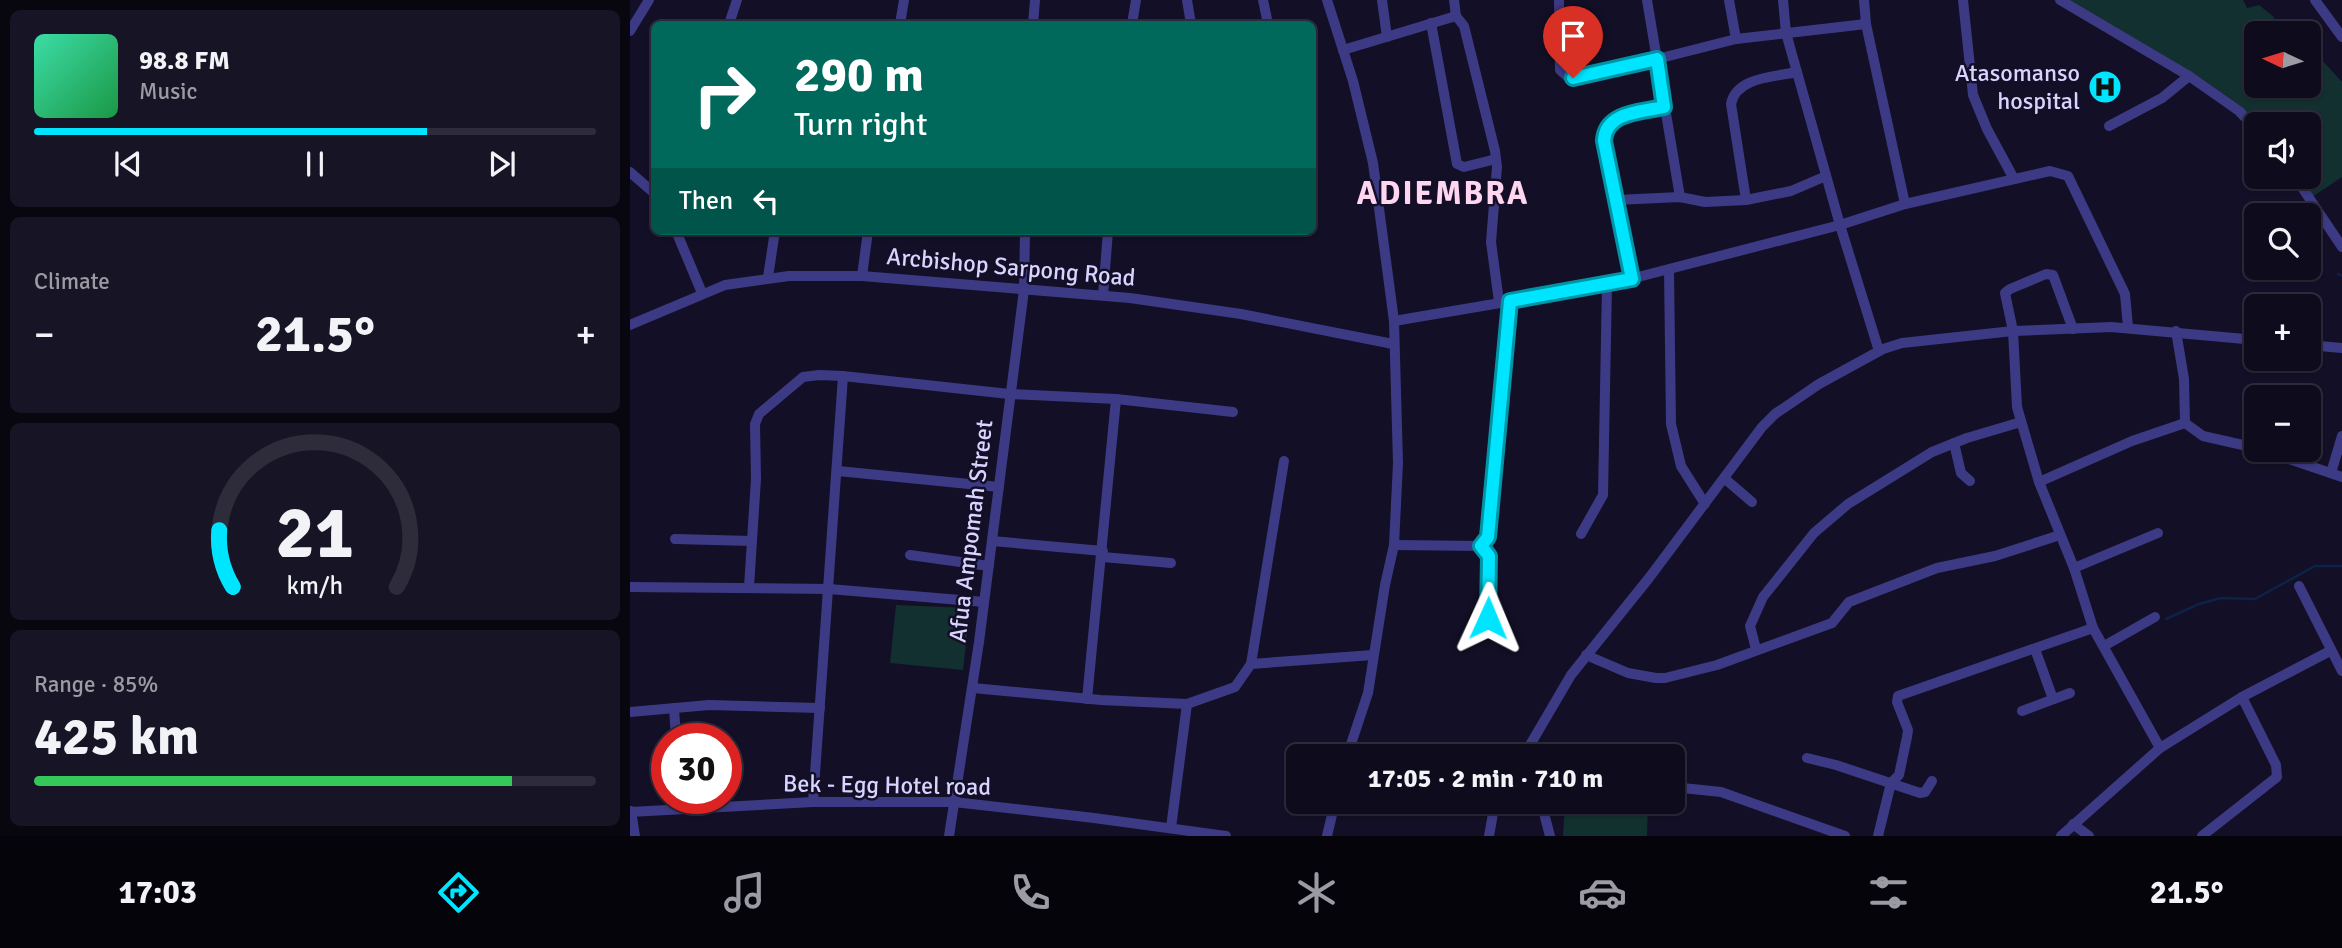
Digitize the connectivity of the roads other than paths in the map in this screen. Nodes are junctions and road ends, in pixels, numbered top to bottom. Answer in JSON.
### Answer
{"nodes":[{"id":1,"x":649,"y":0,"type":"edge"},
{"id":2,"x":737,"y":0,"type":"edge"},
{"id":3,"x":904,"y":0,"type":"edge"},
{"id":4,"x":1035,"y":0,"type":"edge"},
{"id":5,"x":1136,"y":0,"type":"edge"},
{"id":6,"x":1187,"y":0,"type":"edge"},
{"id":7,"x":1262,"y":0,"type":"edge"},
{"id":8,"x":1327,"y":0,"type":"edge"},
{"id":9,"x":1382,"y":0,"type":"edge"},
{"id":10,"x":1454,"y":0,"type":"edge"},
{"id":11,"x":1559,"y":0,"type":"edge"},
{"id":12,"x":1647,"y":0,"type":"edge"},
{"id":13,"x":1729,"y":0,"type":"edge"},
{"id":14,"x":1783,"y":0,"type":"edge"},
{"id":15,"x":1864,"y":0,"type":"edge"},
{"id":16,"x":1963,"y":0,"type":"edge"},
{"id":17,"x":2060,"y":0,"type":"edge"},
{"id":18,"x":2315,"y":0,"type":"edge"},
{"id":19,"x":1456,"y":16,"type":"junction"},
{"id":20,"x":730,"y":21,"type":"edge"},
{"id":21,"x":901,"y":21,"type":"edge"},
{"id":22,"x":1033,"y":21,"type":"edge"},
{"id":23,"x":1132,"y":21,"type":"edge"},
{"id":24,"x":1190,"y":21,"type":"edge"},
{"id":25,"x":1267,"y":21,"type":"edge"},
{"id":26,"x":1431,"y":23,"type":"junction"},
{"id":27,"x":1866,"y":24,"type":"junction"},
{"id":28,"x":630,"y":31,"type":"edge"},
{"id":29,"x":1786,"y":33,"type":"junction"},
{"id":30,"x":1387,"y":37,"type":"junction"},
{"id":31,"x":2342,"y":37,"type":"edge"},
{"id":32,"x":1736,"y":39,"type":"junction"},
{"id":33,"x":1343,"y":50,"type":"junction"},
{"id":34,"x":1657,"y":59,"type":"junction"},
{"id":35,"x":1797,"y":72,"type":"junction"},
{"id":36,"x":2189,"y":76,"type":"junction"},
{"id":37,"x":1664,"y":107,"type":"junction"},
{"id":38,"x":2244,"y":116,"type":"edge"},
{"id":39,"x":2109,"y":126,"type":"dead end"},
{"id":40,"x":1496,"y":159,"type":"junction"},
{"id":41,"x":630,"y":172,"type":"edge"},
{"id":42,"x":1826,"y":176,"type":"junction"},
{"id":43,"x":2014,"y":179,"type":"junction"},
{"id":44,"x":2303,"y":189,"type":"edge"},
{"id":45,"x":651,"y":190,"type":"edge"},
{"id":46,"x":1680,"y":197,"type":"junction"},
{"id":47,"x":1616,"y":200,"type":"junction"},
{"id":48,"x":1746,"y":200,"type":"junction"},
{"id":49,"x":1905,"y":204,"type":"junction"},
{"id":50,"x":1840,"y":226,"type":"junction"},
{"id":51,"x":678,"y":235,"type":"edge"},
{"id":52,"x":774,"y":235,"type":"edge"},
{"id":53,"x":868,"y":235,"type":"edge"},
{"id":54,"x":1025,"y":235,"type":"edge"},
{"id":55,"x":1108,"y":235,"type":"edge"},
{"id":56,"x":2342,"y":247,"type":"edge"},
{"id":57,"x":1669,"y":270,"type":"junction"},
{"id":58,"x":862,"y":276,"type":"junction"},
{"id":59,"x":768,"y":278,"type":"junction"},
{"id":60,"x":1632,"y":279,"type":"junction"},
{"id":61,"x":1608,"y":285,"type":"junction"},
{"id":62,"x":1024,"y":290,"type":"junction"},
{"id":63,"x":702,"y":293,"type":"junction"},
{"id":64,"x":1103,"y":295,"type":"junction"},
{"id":65,"x":1505,"y":301,"type":"junction"},
{"id":66,"x":1394,"y":321,"type":"junction"},
{"id":67,"x":630,"y":326,"type":"edge"},
{"id":68,"x":2128,"y":327,"type":"junction"},
{"id":69,"x":2073,"y":329,"type":"junction"},
{"id":70,"x":2012,"y":331,"type":"junction"},
{"id":71,"x":2176,"y":331,"type":"junction"},
{"id":72,"x":2244,"y":339,"type":"edge"},
{"id":73,"x":1393,"y":344,"type":"junction"},
{"id":74,"x":2321,"y":346,"type":"edge"},
{"id":75,"x":2342,"y":348,"type":"edge"},
{"id":76,"x":1878,"y":352,"type":"junction"},
{"id":77,"x":843,"y":376,"type":"junction"},
{"id":78,"x":1009,"y":394,"type":"junction"},
{"id":79,"x":1116,"y":399,"type":"junction"},
{"id":80,"x":1233,"y":412,"type":"dead end"},
{"id":81,"x":2021,"y":422,"type":"junction"},
{"id":82,"x":2185,"y":423,"type":"junction"},
{"id":83,"x":2342,"y":436,"type":"edge"},
{"id":84,"x":1954,"y":443,"type":"junction"},
{"id":85,"x":2244,"y":445,"type":"edge"},
{"id":86,"x":1284,"y":461,"type":"dead end"},
{"id":87,"x":2298,"y":462,"type":"edge"},
{"id":88,"x":838,"y":471,"type":"junction"},
{"id":89,"x":2336,"y":475,"type":"edge"},
{"id":90,"x":1724,"y":478,"type":"junction"},
{"id":91,"x":1970,"y":481,"type":"dead end"},
{"id":92,"x":2039,"y":482,"type":"junction"},
{"id":93,"x":999,"y":486,"type":"junction"},
{"id":94,"x":1752,"y":502,"type":"dead end"},
{"id":95,"x":1705,"y":504,"type":"junction"},
{"id":96,"x":2158,"y":533,"type":"dead end"},
{"id":97,"x":1580,"y":534,"type":"dead end"},
{"id":98,"x":2060,"y":535,"type":"junction"},
{"id":99,"x":674,"y":539,"type":"dead end"},
{"id":100,"x":752,"y":541,"type":"junction"},
{"id":101,"x":992,"y":541,"type":"junction"},
{"id":102,"x":1394,"y":545,"type":"junction"},
{"id":103,"x":1481,"y":546,"type":"junction"},
{"id":104,"x":1103,"y":554,"type":"junction"},
{"id":105,"x":911,"y":555,"type":"dead end"},
{"id":106,"x":1171,"y":563,"type":"dead end"},
{"id":107,"x":989,"y":566,"type":"junction"},
{"id":108,"x":2074,"y":568,"type":"junction"},
{"id":109,"x":2299,"y":586,"type":"dead end"},
{"id":110,"x":630,"y":587,"type":"edge"},
{"id":111,"x":749,"y":587,"type":"junction"},
{"id":112,"x":829,"y":589,"type":"junction"},
{"id":113,"x":984,"y":602,"type":"junction"},
{"id":114,"x":2155,"y":617,"type":"dead end"},
{"id":115,"x":1488,"y":618,"type":"dead end"},
{"id":116,"x":2093,"y":628,"type":"junction"},
{"id":117,"x":2104,"y":646,"type":"junction"},
{"id":118,"x":1756,"y":649,"type":"junction"},
{"id":119,"x":2035,"y":649,"type":"junction"},
{"id":120,"x":2330,"y":651,"type":"junction"},
{"id":121,"x":1373,"y":655,"type":"junction"},
{"id":122,"x":1586,"y":655,"type":"junction"},
{"id":123,"x":1251,"y":664,"type":"junction"},
{"id":124,"x":2342,"y":671,"type":"edge"},
{"id":125,"x":972,"y":688,"type":"junction"},
{"id":126,"x":2070,"y":693,"type":"dead end"},
{"id":127,"x":2242,"y":697,"type":"junction"},
{"id":128,"x":1087,"y":699,"type":"junction"},
{"id":129,"x":2053,"y":699,"type":"junction"},
{"id":130,"x":1187,"y":704,"type":"junction"},
{"id":131,"x":674,"y":708,"type":"junction"},
{"id":132,"x":820,"y":708,"type":"junction"},
{"id":133,"x":2022,"y":711,"type":"dead end"},
{"id":134,"x":630,"y":712,"type":"edge"},
{"id":135,"x":676,"y":723,"type":"edge"},
{"id":136,"x":1351,"y":744,"type":"edge"},
{"id":137,"x":1531,"y":744,"type":"edge"},
{"id":138,"x":2160,"y":748,"type":"junction"},
{"id":139,"x":1807,"y":758,"type":"dead end"},
{"id":140,"x":1932,"y":781,"type":"dead end"},
{"id":141,"x":1891,"y":783,"type":"junction"},
{"id":142,"x":1685,"y":788,"type":"edge"},
{"id":143,"x":813,"y":802,"type":"junction"},
{"id":144,"x":954,"y":802,"type":"junction"},
{"id":145,"x":742,"y":803,"type":"edge"},
{"id":146,"x":651,"y":809,"type":"edge"},
{"id":147,"x":631,"y":812,"type":"edge"},
{"id":148,"x":1332,"y":814,"type":"edge"},
{"id":149,"x":1493,"y":814,"type":"edge"},
{"id":150,"x":1544,"y":814,"type":"edge"},
{"id":151,"x":2073,"y":824,"type":"junction"},
{"id":152,"x":1171,"y":828,"type":"junction"},
{"id":153,"x":1206,"y":835,"type":"edge"},
{"id":154,"x":635,"y":836,"type":"edge"},
{"id":155,"x":949,"y":836,"type":"edge"},
{"id":156,"x":1226,"y":836,"type":"edge"},
{"id":157,"x":1327,"y":836,"type":"edge"},
{"id":158,"x":1489,"y":836,"type":"edge"},
{"id":159,"x":1550,"y":836,"type":"edge"},
{"id":160,"x":1845,"y":836,"type":"edge"},
{"id":161,"x":1878,"y":836,"type":"edge"},
{"id":162,"x":2061,"y":836,"type":"edge"},
{"id":163,"x":2089,"y":836,"type":"edge"},
{"id":164,"x":2202,"y":836,"type":"edge"}],
"edges":[{"from":1,"to":28,"type":"street"},
{"from":2,"to":20,"type":"street"},
{"from":3,"to":21,"type":"street"},
{"from":4,"to":22,"type":"street"},
{"from":5,"to":23,"type":"street"},
{"from":6,"to":24,"type":"street"},
{"from":7,"to":25,"type":"street"},
{"from":8,"to":33,"type":"street"},
{"from":9,"to":30,"type":"street"},
{"from":10,"to":19,"type":"street"},
{"from":11,"to":34,"type":"street"},
{"from":12,"to":34,"type":"street"},
{"from":13,"to":32,"type":"street"},
{"from":14,"to":29,"type":"street"},
{"from":15,"to":27,"type":"street"},
{"from":16,"to":43,"type":"street"},
{"from":17,"to":36,"type":"street"},
{"from":18,"to":31,"type":"street"},
{"from":19,"to":26,"type":"street"},
{"from":19,"to":40,"type":"street"},
{"from":26,"to":30,"type":"street"},
{"from":26,"to":40,"type":"street"},
{"from":27,"to":29,"type":"street"},
{"from":27,"to":49,"type":"street"},
{"from":29,"to":32,"type":"street"},
{"from":29,"to":35,"type":"street"},
{"from":30,"to":33,"type":"street"},
{"from":32,"to":34,"type":"street"},
{"from":33,"to":66,"type":"street"},
{"from":34,"to":37,"type":"street"},
{"from":35,"to":42,"type":"street"},
{"from":35,"to":48,"type":"street"},
{"from":36,"to":38,"type":"street"},
{"from":36,"to":39,"type":"street"},
{"from":37,"to":46,"type":"street"},
{"from":37,"to":47,"type":"street"},
{"from":40,"to":65,"type":"street"},
{"from":41,"to":45,"type":"street"},
{"from":42,"to":48,"type":"street"},
{"from":42,"to":50,"type":"street"},
{"from":43,"to":49,"type":"street"},
{"from":43,"to":68,"type":"street"},
{"from":44,"to":56,"type":"street"},
{"from":46,"to":47,"type":"street"},
{"from":46,"to":48,"type":"street"},
{"from":47,"to":60,"type":"street"},
{"from":49,"to":50,"type":"street"},
{"from":50,"to":57,"type":"street"},
{"from":50,"to":76,"type":"street"},
{"from":51,"to":63,"type":"street"},
{"from":52,"to":59,"type":"street"},
{"from":53,"to":58,"type":"street"},
{"from":54,"to":62,"type":"street","name":"Afua Ampomah Street"},
{"from":55,"to":64,"type":"street"},
{"from":57,"to":60,"type":"street"},
{"from":57,"to":95,"type":"street"},
{"from":58,"to":59,"type":"street","name":"Arcbishop Sarpong Road"},
{"from":58,"to":62,"type":"street","name":"Arcbishop Sarpong Road"},
{"from":59,"to":63,"type":"street","name":"Arcbishop Sarpong Road"},
{"from":60,"to":61,"type":"street"},
{"from":61,"to":65,"type":"street"},
{"from":61,"to":97,"type":"street"},
{"from":62,"to":64,"type":"street","name":"Arcbishop Sarpong Road"},
{"from":62,"to":78,"type":"street","name":"Afua Ampomah Street"},
{"from":63,"to":67,"type":"street","name":"Arcbishop Sarpong Road"},
{"from":64,"to":73,"type":"street","name":"Arcbishop Sarpong Road"},
{"from":65,"to":66,"type":"street"},
{"from":65,"to":103,"type":"street"},
{"from":66,"to":73,"type":"street"},
{"from":68,"to":69,"type":"street"},
{"from":68,"to":71,"type":"street"},
{"from":69,"to":70,"type":"street"},
{"from":69,"to":70,"type":"street"},
{"from":70,"to":76,"type":"street"},
{"from":70,"to":81,"type":"street"},
{"from":71,"to":72,"type":"street"},
{"from":71,"to":82,"type":"street"},
{"from":73,"to":102,"type":"street"},
{"from":74,"to":75,"type":"street"},
{"from":76,"to":90,"type":"street"},
{"from":77,"to":78,"type":"street"},
{"from":77,"to":88,"type":"street"},
{"from":77,"to":100,"type":"street"},
{"from":78,"to":79,"type":"street"},
{"from":78,"to":93,"type":"street","name":"Afua Ampomah Street"},
{"from":79,"to":80,"type":"street"},
{"from":79,"to":104,"type":"street"},
{"from":81,"to":84,"type":"street"},
{"from":81,"to":92,"type":"street"},
{"from":82,"to":85,"type":"street"},
{"from":82,"to":92,"type":"street"},
{"from":83,"to":89,"type":"street"},
{"from":84,"to":91,"type":"street"},
{"from":84,"to":118,"type":"street"},
{"from":86,"to":123,"type":"street"},
{"from":87,"to":89,"type":"street"},
{"from":88,"to":93,"type":"street"},
{"from":88,"to":112,"type":"street"},
{"from":90,"to":94,"type":"street"},
{"from":90,"to":95,"type":"street"},
{"from":92,"to":98,"type":"street"},
{"from":93,"to":101,"type":"street","name":"Afua Ampomah Street"},
{"from":95,"to":122,"type":"street"},
{"from":96,"to":108,"type":"street"},
{"from":98,"to":108,"type":"street"},
{"from":98,"to":118,"type":"street"},
{"from":99,"to":100,"type":"street"},
{"from":100,"to":111,"type":"street"},
{"from":101,"to":104,"type":"street"},
{"from":101,"to":107,"type":"street","name":"Afua Ampomah Street"},
{"from":102,"to":103,"type":"street"},
{"from":102,"to":121,"type":"street"},
{"from":103,"to":115,"type":"street"},
{"from":104,"to":106,"type":"street"},
{"from":104,"to":128,"type":"street"},
{"from":105,"to":107,"type":"street"},
{"from":107,"to":113,"type":"street","name":"Afua Ampomah Street"},
{"from":108,"to":116,"type":"street"},
{"from":109,"to":120,"type":"street"},
{"from":110,"to":111,"type":"street"},
{"from":111,"to":112,"type":"street"},
{"from":112,"to":113,"type":"street"},
{"from":112,"to":132,"type":"street"},
{"from":113,"to":125,"type":"street","name":"Afua Ampomah Street"},
{"from":114,"to":117,"type":"street"},
{"from":116,"to":117,"type":"street"},
{"from":116,"to":119,"type":"street"},
{"from":117,"to":138,"type":"street"},
{"from":118,"to":122,"type":"street"},
{"from":119,"to":129,"type":"street"},
{"from":119,"to":141,"type":"street"},
{"from":120,"to":124,"type":"street"},
{"from":120,"to":127,"type":"street"},
{"from":121,"to":123,"type":"street"},
{"from":121,"to":136,"type":"street"},
{"from":122,"to":137,"type":"street"},
{"from":123,"to":130,"type":"street"},
{"from":125,"to":128,"type":"street"},
{"from":125,"to":144,"type":"street","name":"Afua Ampomah Street"},
{"from":126,"to":129,"type":"street"},
{"from":127,"to":138,"type":"street"},
{"from":127,"to":164,"type":"street"},
{"from":128,"to":130,"type":"street"},
{"from":129,"to":133,"type":"street"},
{"from":130,"to":152,"type":"street"},
{"from":131,"to":132,"type":"street"},
{"from":131,"to":134,"type":"street"},
{"from":131,"to":135,"type":"street"},
{"from":132,"to":143,"type":"street"},
{"from":138,"to":151,"type":"street"},
{"from":139,"to":141,"type":"street"},
{"from":140,"to":141,"type":"street"},
{"from":141,"to":161,"type":"street"},
{"from":142,"to":160,"type":"street"},
{"from":143,"to":144,"type":"street","name":"Bek - Egg Hotel road"},
{"from":143,"to":145,"type":"street","name":"Bek - Egg Hotel road"},
{"from":144,"to":152,"type":"street","name":"Bek - Egg Hotel road"},
{"from":144,"to":155,"type":"street","name":"Afua Ampomah Street"},
{"from":146,"to":147,"type":"street","name":"Bek - Egg Hotel road"},
{"from":147,"to":154,"type":"street"},
{"from":148,"to":157,"type":"street"},
{"from":149,"to":158,"type":"street"},
{"from":150,"to":159,"type":"street"},
{"from":151,"to":162,"type":"street"},
{"from":151,"to":163,"type":"street"},
{"from":152,"to":153,"type":"street","name":"Bek - Egg Hotel road"},
{"from":153,"to":156,"type":"street","name":"Bek - Egg Hotel road"}]}
